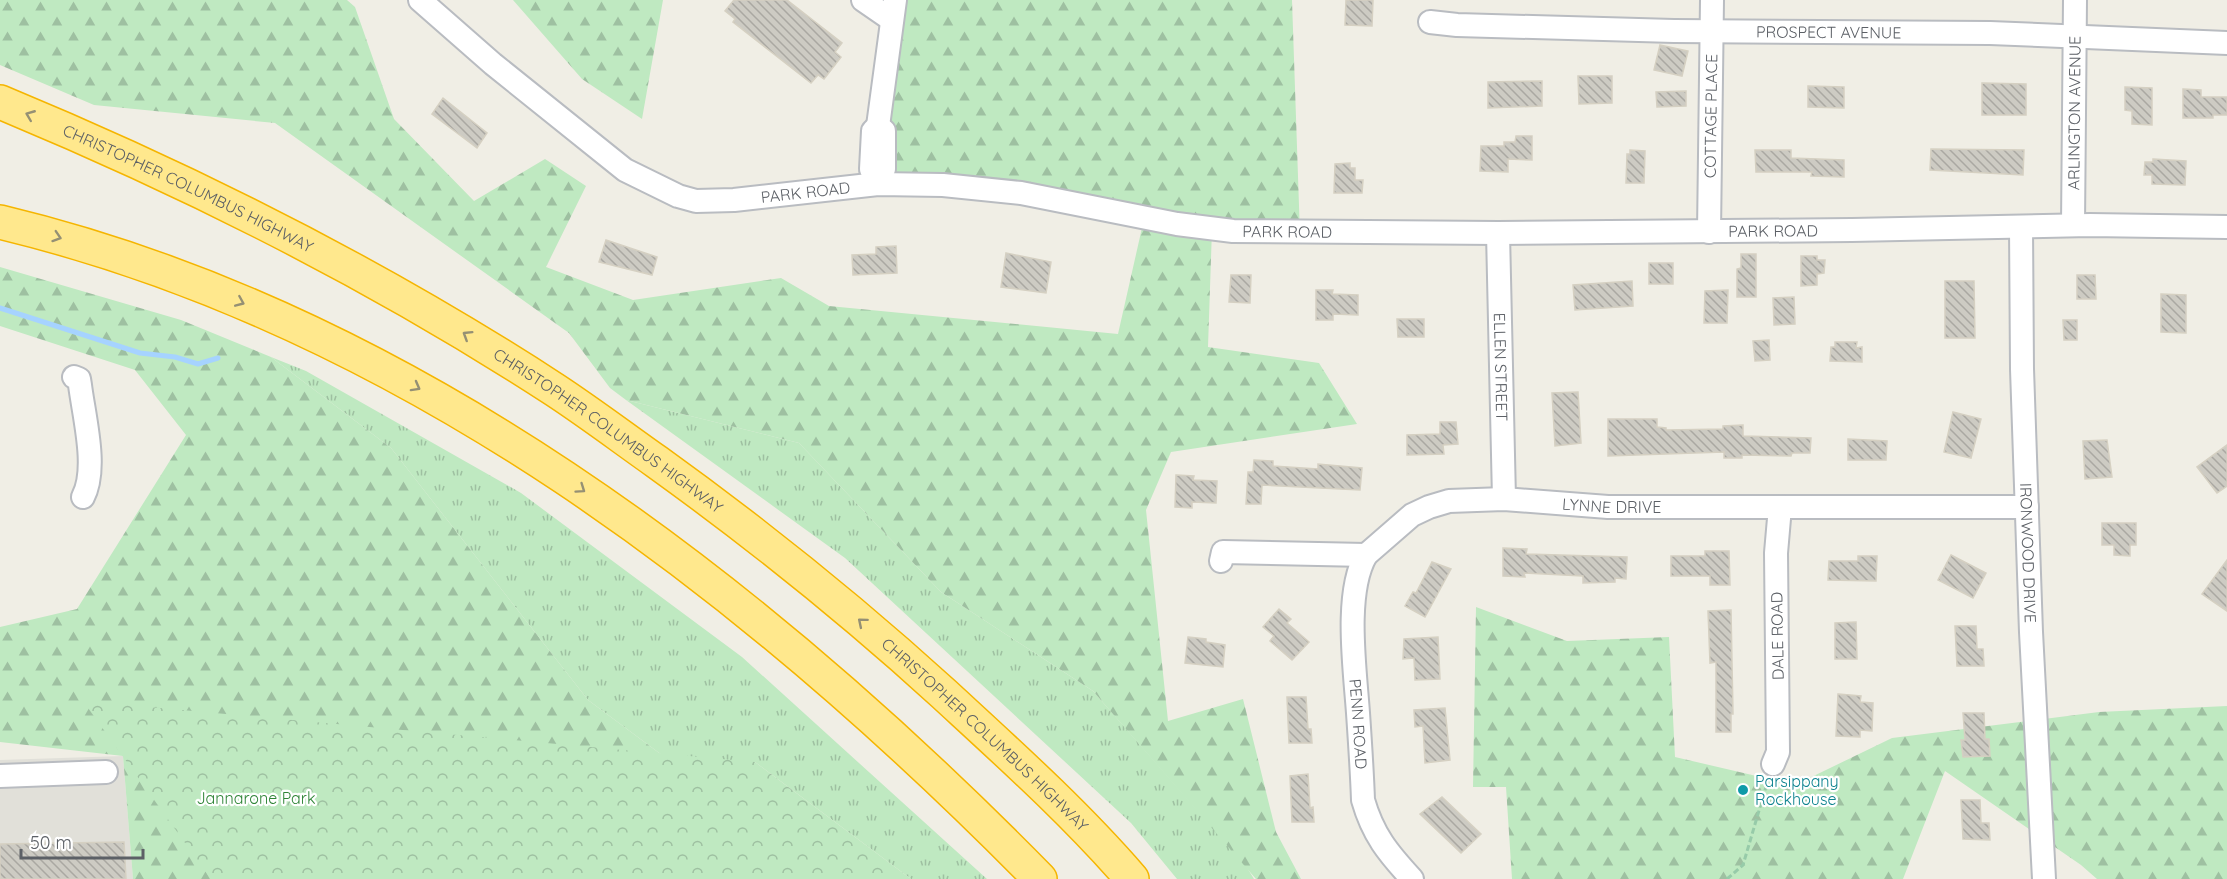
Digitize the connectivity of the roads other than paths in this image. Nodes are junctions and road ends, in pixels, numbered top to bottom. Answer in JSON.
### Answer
{"nodes":[{"id":1,"x":420,"y":0,"type":"edge"},
{"id":2,"x":863,"y":0,"type":"edge"},
{"id":3,"x":1712,"y":0,"type":"edge"},
{"id":4,"x":2075,"y":0,"type":"edge"},
{"id":5,"x":893,"y":10,"type":"edge"},
{"id":6,"x":1430,"y":22,"type":"dead end"},
{"id":7,"x":1711,"y":31,"type":"junction"},
{"id":8,"x":2074,"y":35,"type":"junction"},
{"id":9,"x":2227,"y":43,"type":"edge"},
{"id":10,"x":0,"y":102,"type":"edge"},
{"id":11,"x":878,"y":179,"type":"junction"},
{"id":12,"x":0,"y":222,"type":"edge"},
{"id":13,"x":2073,"y":225,"type":"junction"},
{"id":14,"x":2021,"y":227,"type":"junction"},
{"id":15,"x":2227,"y":227,"type":"edge"},
{"id":16,"x":1709,"y":232,"type":"junction"},
{"id":17,"x":1498,"y":233,"type":"junction"},
{"id":18,"x":74,"y":377,"type":"dead end"},
{"id":19,"x":83,"y":497,"type":"dead end"},
{"id":20,"x":1504,"y":499,"type":"junction"},
{"id":21,"x":1780,"y":507,"type":"junction"},
{"id":22,"x":2026,"y":507,"type":"junction"},
{"id":23,"x":1366,"y":555,"type":"junction"},
{"id":24,"x":1221,"y":561,"type":"dead end"},
{"id":25,"x":1773,"y":764,"type":"road end"},
{"id":26,"x":106,"y":772,"type":"dead end"},
{"id":27,"x":0,"y":776,"type":"edge"},
{"id":28,"x":1040,"y":879,"type":"edge"},
{"id":29,"x":1132,"y":879,"type":"edge"},
{"id":30,"x":1412,"y":879,"type":"edge"},
{"id":31,"x":2044,"y":879,"type":"edge"}],
"edges":[{"from":1,"to":11,"type":"street","name":"PARK ROAD"},
{"from":2,"to":5,"type":"street"},
{"from":3,"to":7,"type":"street","name":"COTTAGE PLACE"},
{"from":4,"to":8,"type":"street","name":"ARLINGTON AVENUE"},
{"from":5,"to":11,"type":"street"},
{"from":6,"to":7,"type":"street","name":"PROSPECT AVENUE"},
{"from":7,"to":8,"type":"street","name":"PROSPECT AVENUE"},
{"from":7,"to":16,"type":"street","name":"COTTAGE PLACE"},
{"from":8,"to":9,"type":"street","name":"PROSPECT AVENUE"},
{"from":8,"to":13,"type":"street","name":"ARLINGTON AVENUE"},
{"from":29,"to":10,"type":"highway","name":"CHRISTOPHER COLUMBUS HIGHWAY","one_way":true},
{"from":11,"to":17,"type":"street","name":"PARK ROAD"},
{"from":12,"to":28,"type":"highway","one_way":true},
{"from":13,"to":14,"type":"street","name":"PARK ROAD"},
{"from":13,"to":15,"type":"street","name":"PARK ROAD"},
{"from":14,"to":16,"type":"street","name":"PARK ROAD"},
{"from":14,"to":22,"type":"street","name":"IRONWOOD DRIVE"},
{"from":16,"to":17,"type":"street","name":"PARK ROAD"},
{"from":17,"to":20,"type":"street","name":"ELLEN STREET"},
{"from":18,"to":19,"type":"street"},
{"from":20,"to":21,"type":"street","name":"LYNNE DRIVE"},
{"from":20,"to":23,"type":"street","name":"LYNNE DRIVE"},
{"from":21,"to":22,"type":"street","name":"LYNNE DRIVE"},
{"from":21,"to":25,"type":"street","name":"DALE ROAD"},
{"from":22,"to":31,"type":"street","name":"IRONWOOD DRIVE"},
{"from":23,"to":24,"type":"street"},
{"from":23,"to":30,"type":"street","name":"PENN ROAD"},
{"from":26,"to":27,"type":"street"}]}
